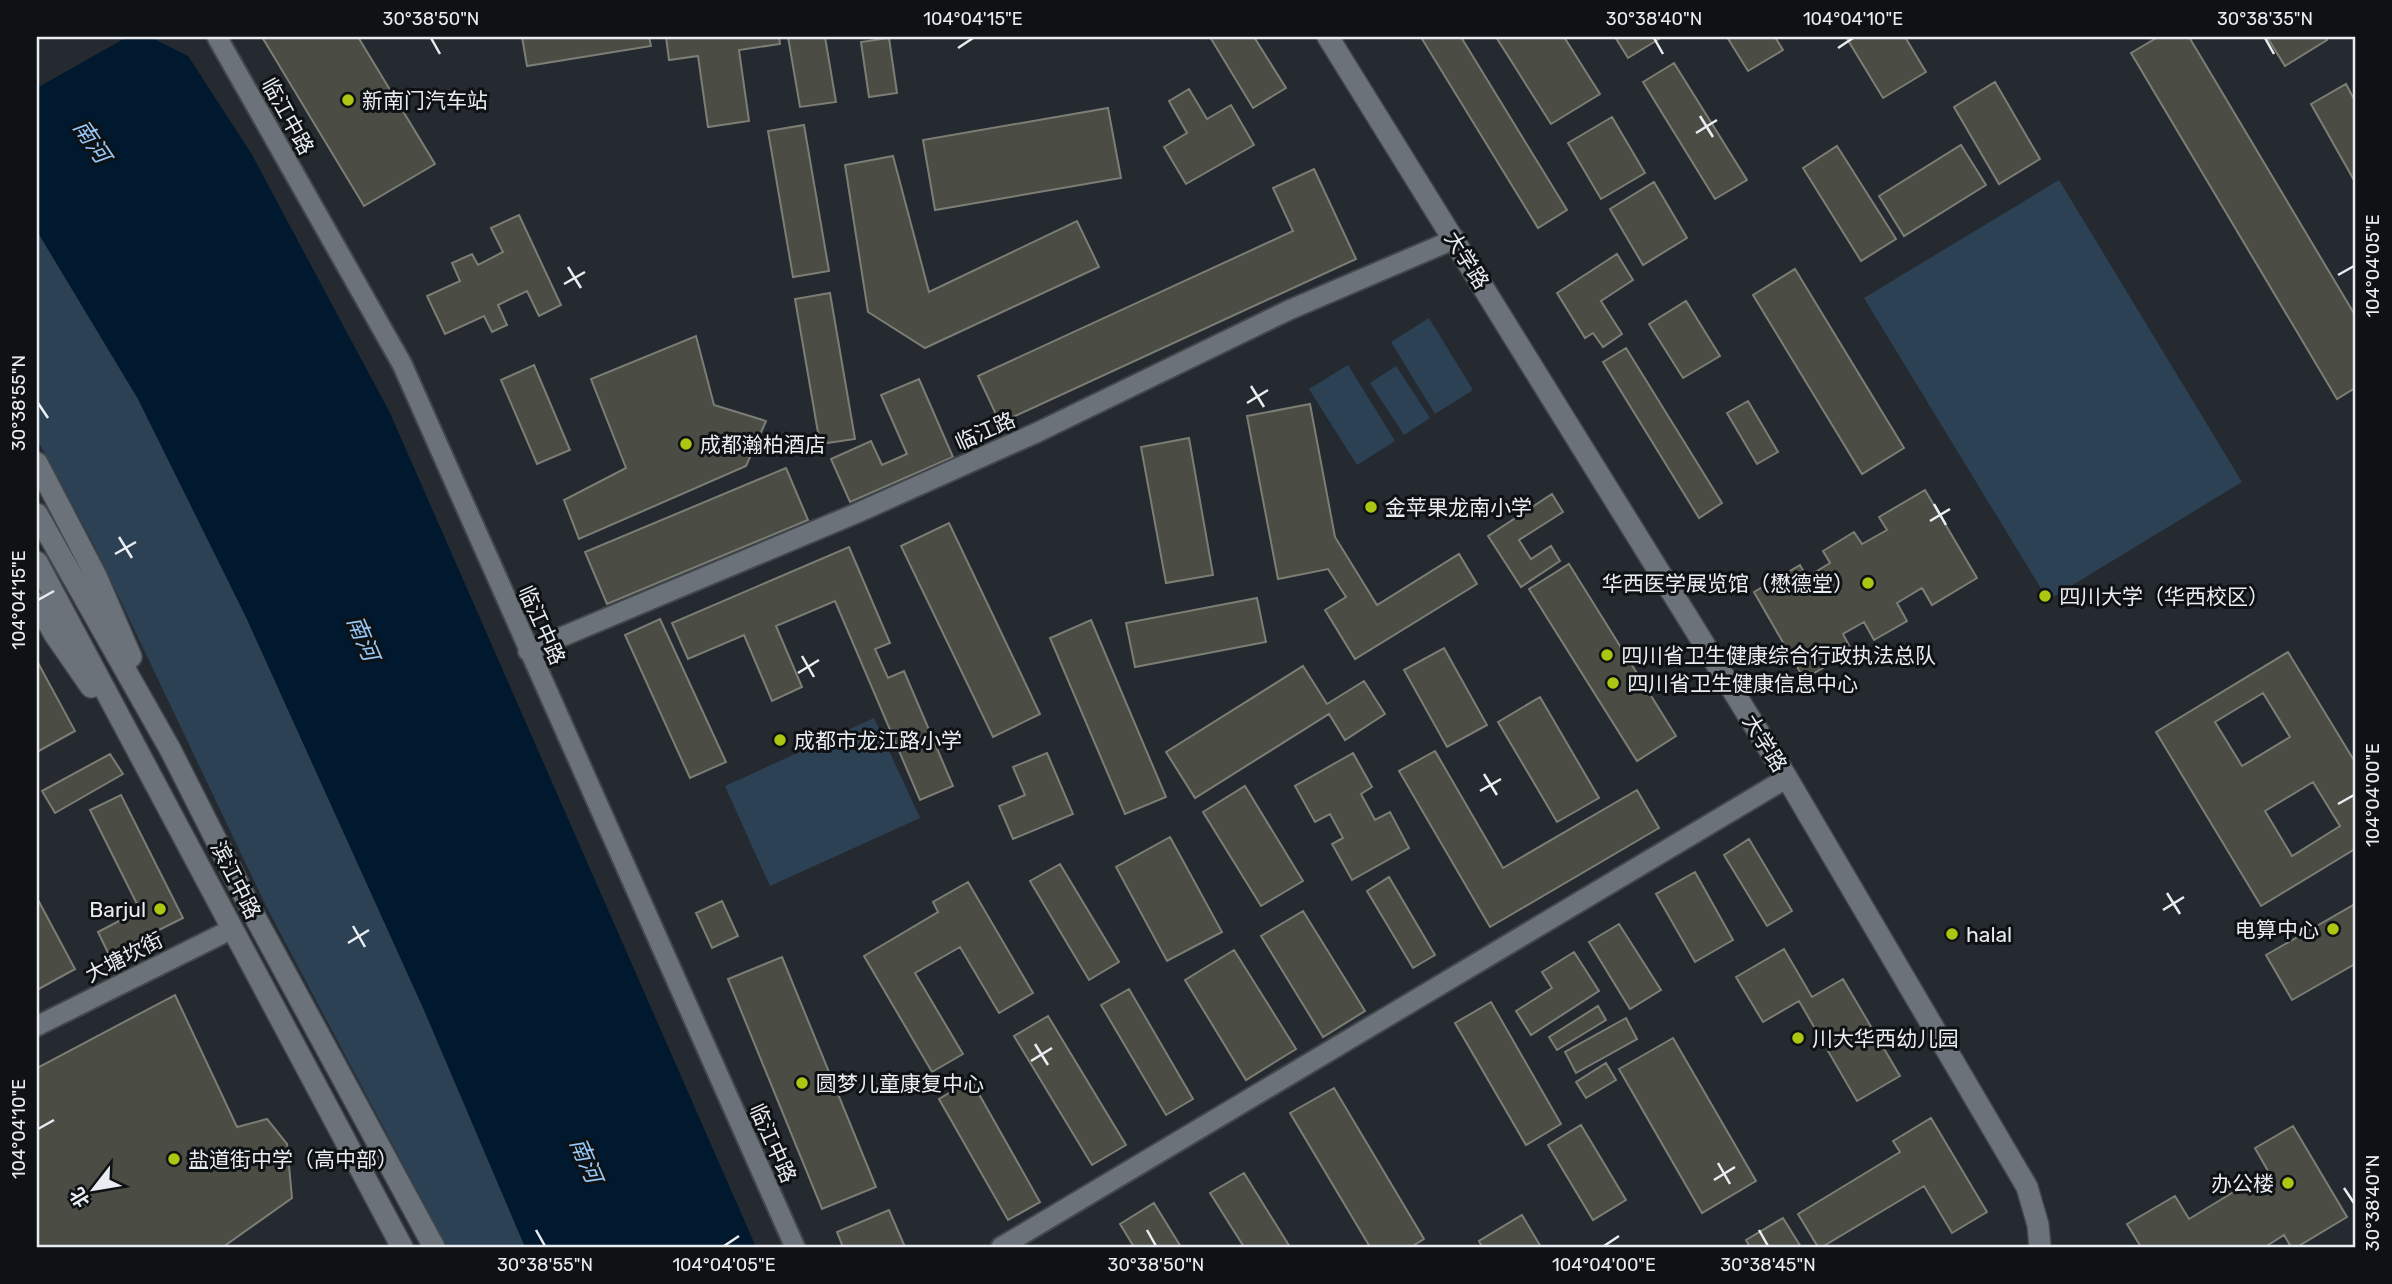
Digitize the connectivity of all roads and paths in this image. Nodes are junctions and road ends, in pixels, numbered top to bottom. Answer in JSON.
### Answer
{"nodes":[{"id":1,"x":217,"y":37,"type":"edge"},
{"id":2,"x":1328,"y":37,"type":"edge"},
{"id":3,"x":1455,"y":239,"type":"junction"},
{"id":4,"x":37,"y":463,"type":"edge"},
{"id":5,"x":37,"y":514,"type":"edge"},
{"id":6,"x":37,"y":562,"type":"edge"},
{"id":7,"x":37,"y":603,"type":"edge"},
{"id":8,"x":528,"y":651,"type":"junction"},
{"id":9,"x":170,"y":749,"type":"junction"},
{"id":10,"x":145,"y":763,"type":"junction"},
{"id":11,"x":1787,"y":778,"type":"junction"},
{"id":12,"x":232,"y":929,"type":"junction"},
{"id":13,"x":37,"y":1026,"type":"edge"},
{"id":14,"x":402,"y":1247,"type":"edge"},
{"id":15,"x":434,"y":1247,"type":"edge"},
{"id":16,"x":795,"y":1247,"type":"edge"},
{"id":17,"x":1001,"y":1247,"type":"edge"},
{"id":18,"x":2040,"y":1247,"type":"edge"}],
"edges":[{"from":1,"to":8,"type":"street","name":"临江中路"},
{"from":2,"to":3,"type":"main road","name":"大学路"},
{"from":3,"to":8,"type":"street","name":"临江路"},
{"from":3,"to":11,"type":"main road","name":"大学路"},
{"from":4,"to":9,"type":"main road"},
{"from":5,"to":9,"type":"main road","name":"滨江中路"},
{"from":6,"to":10,"type":"main road","name":"滨江中路"},
{"from":7,"to":10,"type":"main road"},
{"from":8,"to":16,"type":"street","name":"临江中路"},
{"from":9,"to":15,"type":"main road","name":"滨江中路"},
{"from":10,"to":12,"type":"main road","name":"滨江中路"},
{"from":11,"to":17,"type":"street"},
{"from":11,"to":18,"type":"main road","name":"大学路"},
{"from":12,"to":13,"type":"street","name":"大塘坎街"},
{"from":12,"to":14,"type":"main road","name":"滨江中路"}]}
